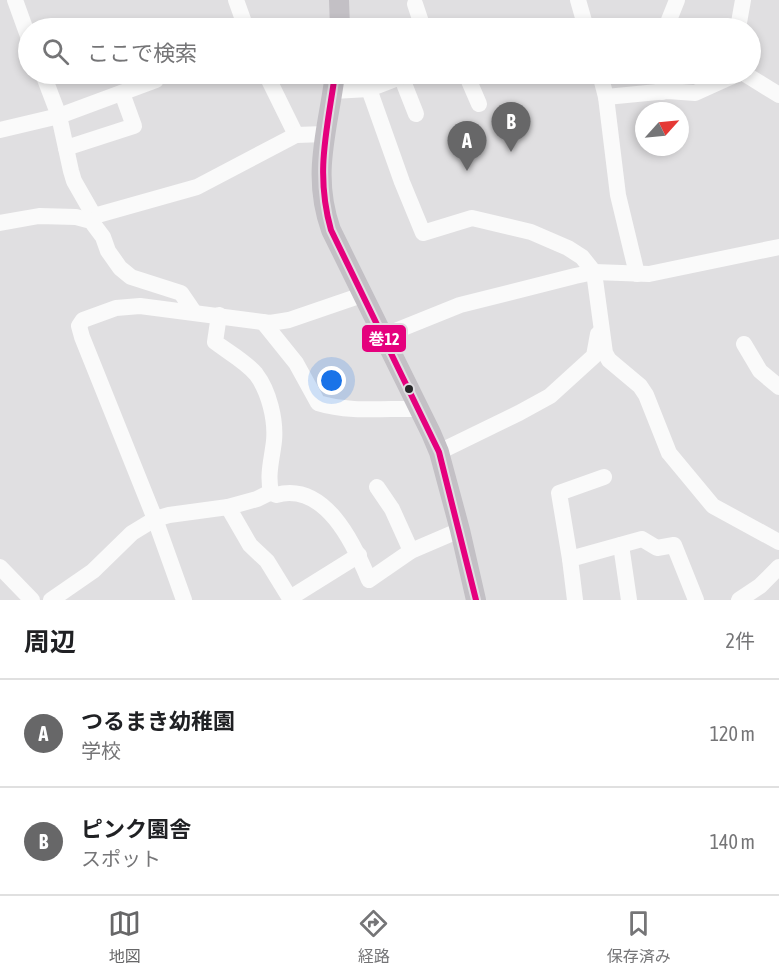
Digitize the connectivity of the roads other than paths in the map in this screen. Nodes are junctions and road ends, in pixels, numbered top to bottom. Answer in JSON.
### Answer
{"nodes":[{"id":1,"x":15,"y":0,"type":"edge"},
{"id":2,"x":236,"y":0,"type":"edge"},
{"id":3,"x":339,"y":0,"type":"edge"},
{"id":4,"x":578,"y":0,"type":"edge"},
{"id":5,"x":677,"y":0,"type":"edge"},
{"id":6,"x":743,"y":0,"type":"edge"},
{"id":7,"x":415,"y":4,"type":"dead end"},
{"id":8,"x":22,"y":18,"type":"edge"},
{"id":9,"x":242,"y":18,"type":"edge"},
{"id":10,"x":340,"y":18,"type":"edge"},
{"id":11,"x":420,"y":18,"type":"edge"},
{"id":12,"x":583,"y":18,"type":"edge"},
{"id":13,"x":670,"y":18,"type":"edge"},
{"id":14,"x":740,"y":18,"type":"edge"},
{"id":15,"x":47,"y":84,"type":"edge"},
{"id":16,"x":146,"y":84,"type":"edge"},
{"id":17,"x":272,"y":84,"type":"edge"},
{"id":18,"x":334,"y":84,"type":"edge"},
{"id":19,"x":344,"y":84,"type":"edge"},
{"id":20,"x":382,"y":84,"type":"edge"},
{"id":21,"x":408,"y":84,"type":"edge"},
{"id":22,"x":470,"y":84,"type":"edge"},
{"id":23,"x":603,"y":84,"type":"edge"},
{"id":24,"x":663,"y":84,"type":"edge"},
{"id":25,"x":715,"y":84,"type":"edge"},
{"id":26,"x":761,"y":84,"type":"edge"},
{"id":27,"x":369,"y":89,"type":"junction"},
{"id":28,"x":662,"y":92,"type":"junction"},
{"id":29,"x":122,"y":93,"type":"junction"},
{"id":30,"x":779,"y":95,"type":"edge"},
{"id":31,"x":606,"y":97,"type":"junction"},
{"id":32,"x":479,"y":104,"type":"dead end"},
{"id":33,"x":416,"y":114,"type":"dead end"},
{"id":34,"x":59,"y":116,"type":"junction"},
{"id":35,"x":0,"y":130,"type":"edge"},
{"id":36,"x":325,"y":134,"type":"junction"},
{"id":37,"x":296,"y":135,"type":"junction"},
{"id":38,"x":66,"y":148,"type":"junction"},
{"id":39,"x":93,"y":218,"type":"junction"},
{"id":40,"x":0,"y":223,"type":"edge"},
{"id":41,"x":779,"y":247,"type":"edge"},
{"id":42,"x":594,"y":272,"type":"junction"},
{"id":43,"x":637,"y":274,"type":"junction"},
{"id":44,"x":362,"y":296,"type":"junction"},
{"id":45,"x":194,"y":312,"type":"junction"},
{"id":46,"x":219,"y":315,"type":"junction"},
{"id":47,"x":601,"y":318,"type":"junction"},
{"id":48,"x":263,"y":322,"type":"junction"},
{"id":49,"x":383,"y":336,"type":"junction"},
{"id":50,"x":744,"y":344,"type":"dead end"},
{"id":51,"x":779,"y":387,"type":"edge"},
{"id":52,"x":420,"y":409,"type":"junction"},
{"id":53,"x":439,"y":452,"type":"junction"},
{"id":54,"x":604,"y":477,"type":"dead end"},
{"id":55,"x":377,"y":487,"type":"dead end"},
{"id":56,"x":272,"y":492,"type":"junction"},
{"id":57,"x":228,"y":507,"type":"junction"},
{"id":58,"x":154,"y":519,"type":"junction"},
{"id":59,"x":460,"y":530,"type":"junction"},
{"id":60,"x":779,"y":542,"type":"edge"},
{"id":61,"x":621,"y":545,"type":"junction"},
{"id":62,"x":411,"y":551,"type":"junction"},
{"id":63,"x":359,"y":555,"type":"junction"},
{"id":64,"x":570,"y":559,"type":"junction"},
{"id":65,"x":0,"y":567,"type":"edge"},
{"id":66,"x":779,"y":567,"type":"edge"},
{"id":67,"x":290,"y":599,"type":"edge"},
{"id":68,"x":32,"y":600,"type":"edge"},
{"id":69,"x":51,"y":600,"type":"edge"},
{"id":70,"x":184,"y":600,"type":"edge"},
{"id":71,"x":476,"y":600,"type":"edge"},
{"id":72,"x":575,"y":600,"type":"edge"},
{"id":73,"x":629,"y":600,"type":"edge"},
{"id":74,"x":696,"y":600,"type":"edge"},
{"id":75,"x":738,"y":600,"type":"edge"}],
"edges":[{"from":1,"to":8,"type":"street"},
{"from":2,"to":9,"type":"street"},
{"from":3,"to":10,"type":"main road"},
{"from":4,"to":12,"type":"street"},
{"from":5,"to":13,"type":"street"},
{"from":6,"to":14,"type":"street"},
{"from":7,"to":11,"type":"street"},
{"from":15,"to":34,"type":"street"},
{"from":16,"to":29,"type":"street"},
{"from":17,"to":37,"type":"street"},
{"from":18,"to":36,"type":"main road"},
{"from":19,"to":27,"type":"street"},
{"from":20,"to":27,"type":"street"},
{"from":21,"to":33,"type":"street"},
{"from":22,"to":32,"type":"street"},
{"from":23,"to":31,"type":"street"},
{"from":24,"to":28,"type":"street"},
{"from":25,"to":28,"type":"street"},
{"from":26,"to":30,"type":"street"},
{"from":27,"to":42,"type":"street"},
{"from":28,"to":31,"type":"street"},
{"from":29,"to":34,"type":"street"},
{"from":29,"to":38,"type":"street"},
{"from":31,"to":43,"type":"street"},
{"from":34,"to":35,"type":"street"},
{"from":34,"to":38,"type":"street"},
{"from":36,"to":37,"type":"street"},
{"from":36,"to":44,"type":"main road"},
{"from":37,"to":39,"type":"street"},
{"from":38,"to":39,"type":"street"},
{"from":39,"to":40,"type":"street"},
{"from":39,"to":45,"type":"street"},
{"from":41,"to":43,"type":"street"},
{"from":42,"to":43,"type":"street"},
{"from":42,"to":47,"type":"street"},
{"from":42,"to":49,"type":"street"},
{"from":44,"to":48,"type":"street"},
{"from":44,"to":49,"type":"main road"},
{"from":45,"to":46,"type":"street"},
{"from":45,"to":58,"type":"street"},
{"from":46,"to":48,"type":"street"},
{"from":46,"to":56,"type":"street"},
{"from":47,"to":53,"type":"street"},
{"from":47,"to":60,"type":"street"},
{"from":48,"to":52,"type":"street"},
{"from":49,"to":52,"type":"main road"},
{"from":50,"to":51,"type":"street"},
{"from":52,"to":53,"type":"main road"},
{"from":53,"to":59,"type":"main road"},
{"from":54,"to":64,"type":"street"},
{"from":55,"to":62,"type":"street"},
{"from":56,"to":57,"type":"street"},
{"from":56,"to":63,"type":"street"},
{"from":57,"to":58,"type":"street"},
{"from":57,"to":67,"type":"street"},
{"from":58,"to":69,"type":"street"},
{"from":58,"to":70,"type":"street"},
{"from":59,"to":62,"type":"street"},
{"from":59,"to":71,"type":"main road"},
{"from":61,"to":64,"type":"street"},
{"from":61,"to":73,"type":"street"},
{"from":61,"to":74,"type":"street"},
{"from":62,"to":63,"type":"street"},
{"from":63,"to":67,"type":"street"},
{"from":64,"to":72,"type":"street"},
{"from":65,"to":68,"type":"street"},
{"from":66,"to":75,"type":"street"}]}
